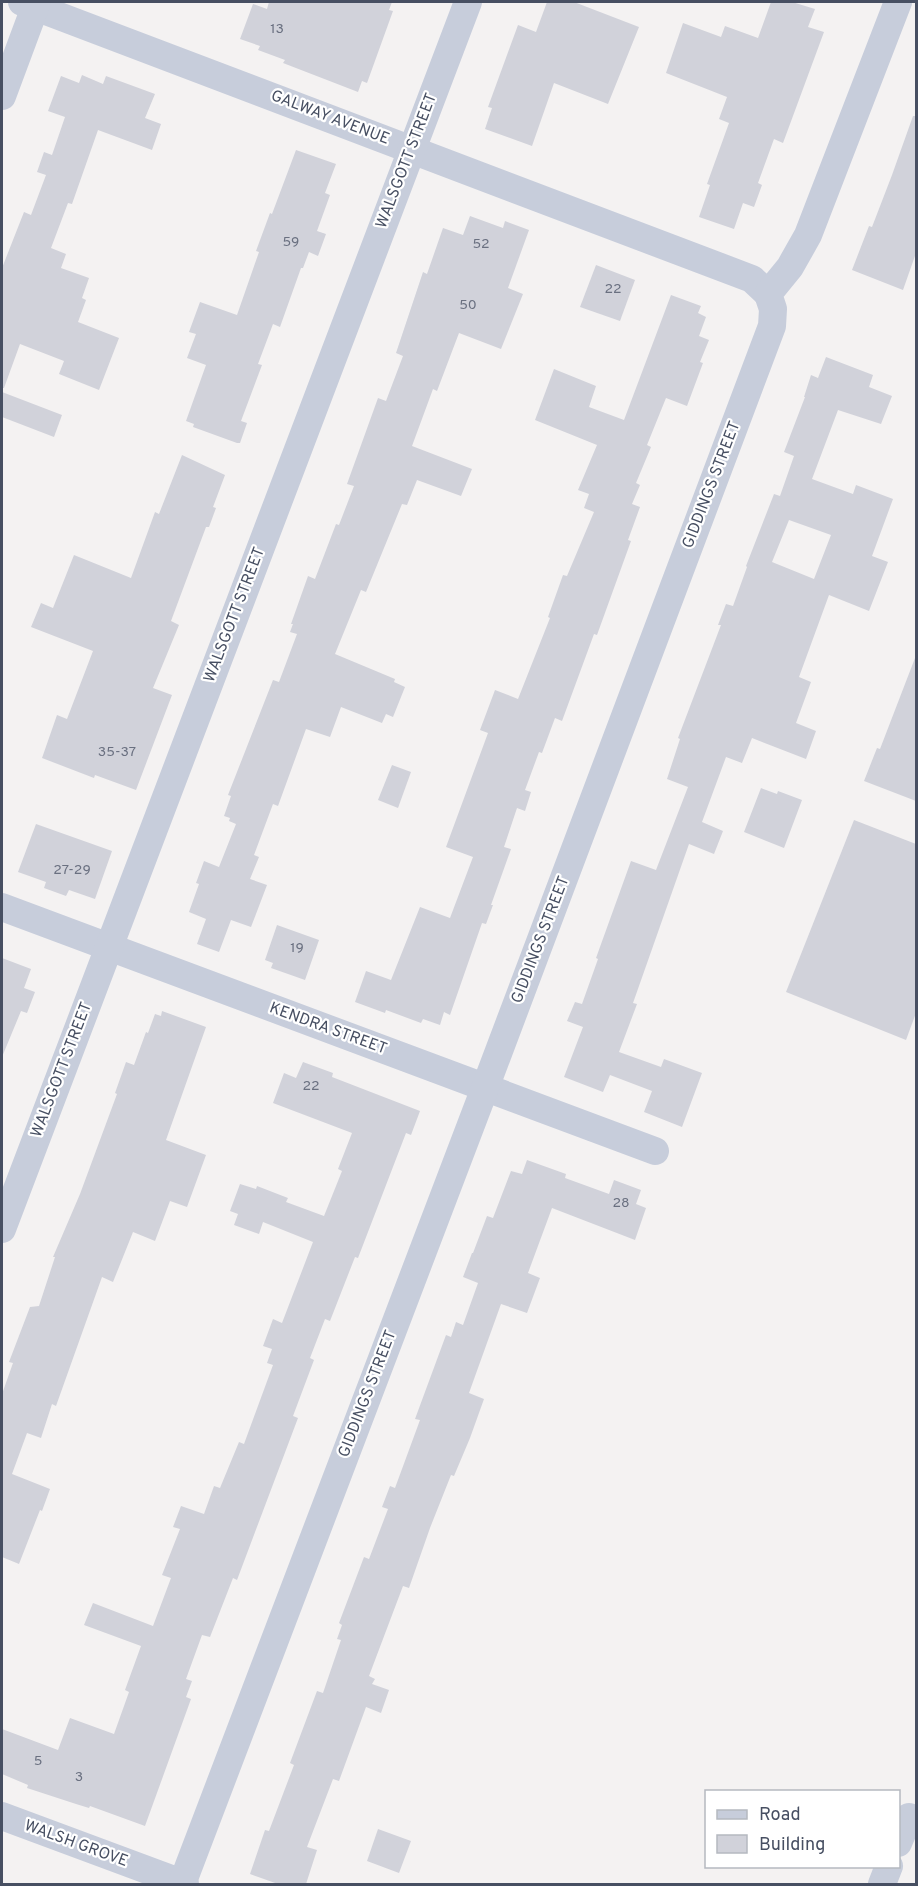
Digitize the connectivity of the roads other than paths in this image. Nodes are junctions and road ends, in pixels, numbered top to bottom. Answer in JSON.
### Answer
{"nodes":[{"id":1,"x":468,"y":2,"type":"edge"},
{"id":2,"x":898,"y":2,"type":"edge"},
{"id":3,"x":31,"y":3,"type":"edge"},
{"id":4,"x":2,"y":96,"type":"edge"},
{"id":5,"x":412,"y":149,"type":"junction"},
{"id":6,"x":768,"y":294,"type":"junction"},
{"id":7,"x":2,"y":907,"type":"edge"},
{"id":8,"x":108,"y":947,"type":"junction"},
{"id":9,"x":485,"y":1088,"type":"junction"},
{"id":10,"x":655,"y":1151,"type":"dead end"},
{"id":11,"x":2,"y":1229,"type":"edge"},
{"id":12,"x":2,"y":1816,"type":"edge"},
{"id":13,"x":909,"y":1816,"type":"dead end"},
{"id":14,"x":900,"y":1838,"type":"edge"},
{"id":15,"x":888,"y":1868,"type":"edge"},
{"id":16,"x":183,"y":1884,"type":"edge"},
{"id":17,"x":882,"y":1884,"type":"edge"}],
"edges":[{"from":1,"to":5,"type":"street","name":"WALSGOTT STREET"},
{"from":2,"to":6,"type":"street"},
{"from":3,"to":4,"type":"street"},
{"from":3,"to":5,"type":"street","name":"GALWAY AVENUE"},
{"from":5,"to":6,"type":"street","name":"GALWAY AVENUE"},
{"from":5,"to":8,"type":"street","name":"WALSGOTT STREET"},
{"from":6,"to":9,"type":"street","name":"GIDDINGS STREET"},
{"from":7,"to":8,"type":"street","name":"KENDRA STREET"},
{"from":8,"to":9,"type":"street","name":"KENDRA STREET"},
{"from":8,"to":11,"type":"street","name":"WALSGOTT STREET"},
{"from":9,"to":10,"type":"street","name":"KENDRA STREET"},
{"from":9,"to":16,"type":"street","name":"GIDDINGS STREET"},
{"from":12,"to":16,"type":"street","name":"WALSH GROVE"},
{"from":13,"to":14,"type":"street"},
{"from":15,"to":17,"type":"street"}]}
